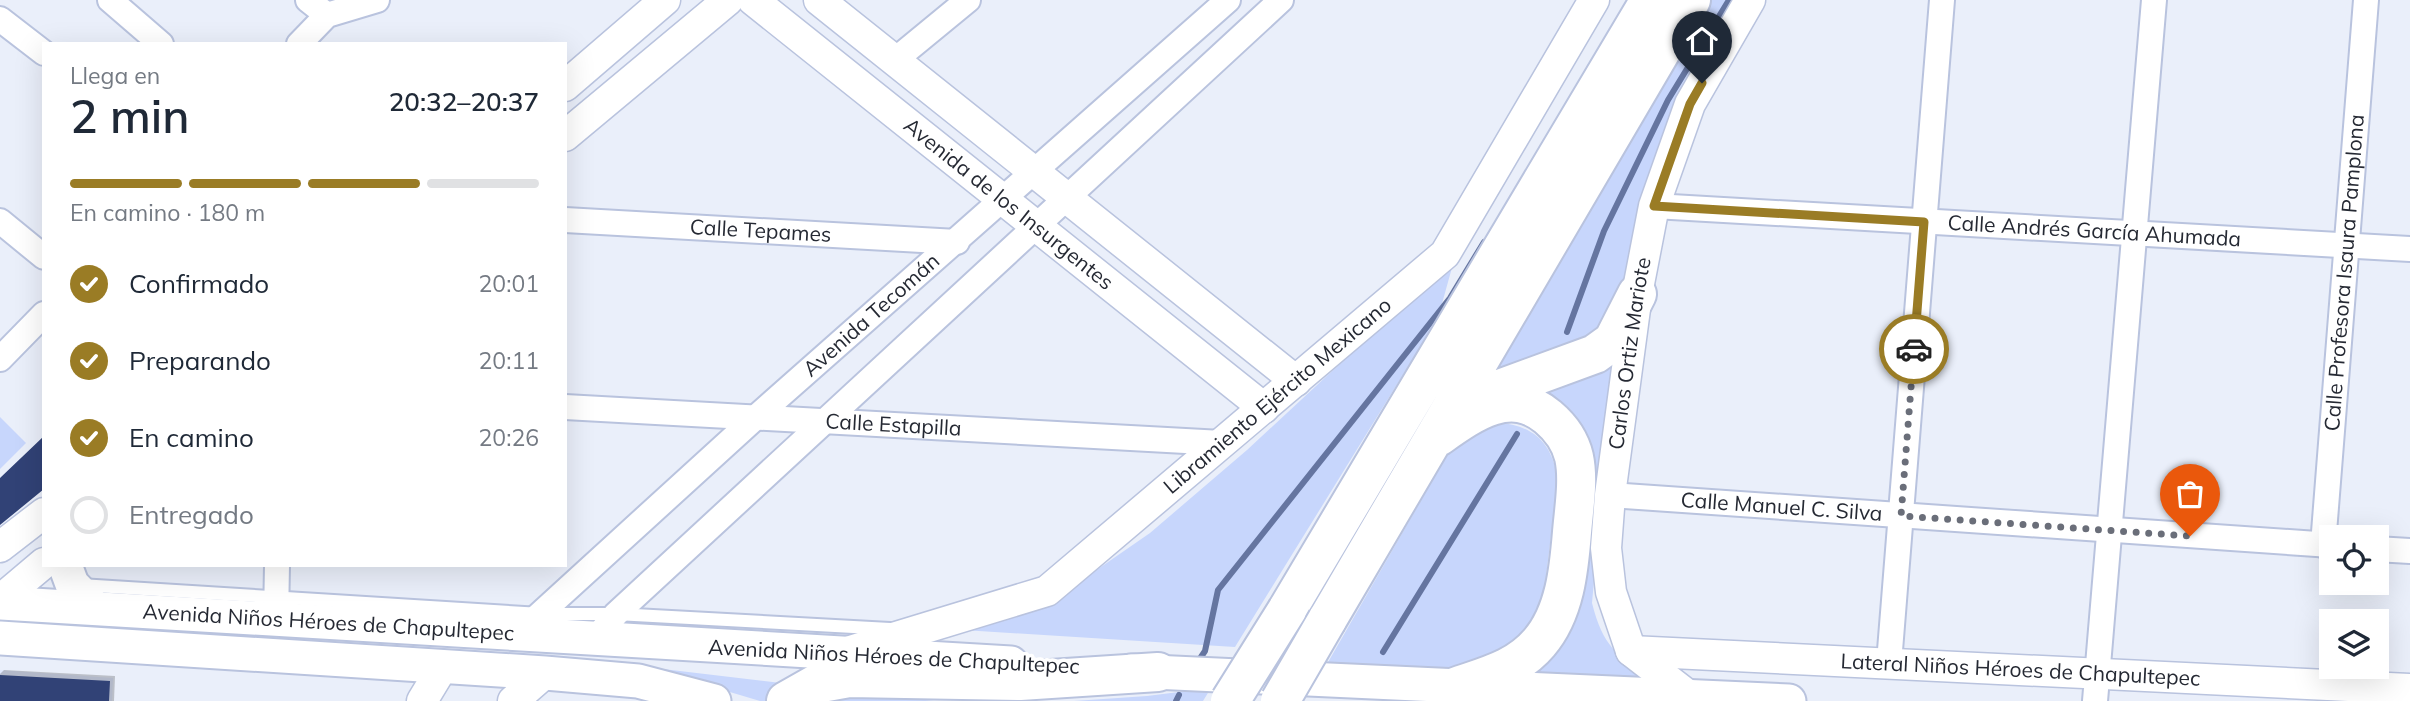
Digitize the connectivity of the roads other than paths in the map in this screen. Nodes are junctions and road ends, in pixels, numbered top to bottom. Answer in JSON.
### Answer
{"nodes":[{"id":1,"x":110,"y":0,"type":"edge"},
{"id":2,"x":377,"y":0,"type":"edge"},
{"id":3,"x":665,"y":0,"type":"edge"},
{"id":4,"x":728,"y":0,"type":"edge"},
{"id":5,"x":753,"y":0,"type":"edge"},
{"id":6,"x":819,"y":0,"type":"edge"},
{"id":7,"x":968,"y":0,"type":"edge"},
{"id":8,"x":1228,"y":0,"type":"edge"},
{"id":9,"x":1281,"y":0,"type":"edge"},
{"id":10,"x":1594,"y":0,"type":"edge"},
{"id":11,"x":1650,"y":0,"type":"edge"},
{"id":12,"x":1691,"y":0,"type":"edge"},
{"id":13,"x":1750,"y":0,"type":"edge"},
{"id":14,"x":1942,"y":0,"type":"edge"},
{"id":15,"x":2154,"y":0,"type":"edge"},
{"id":16,"x":2366,"y":0,"type":"edge"},
{"id":17,"x":317,"y":8,"type":"edge"},
{"id":18,"x":0,"y":19,"type":"edge"},
{"id":19,"x":159,"y":42,"type":"edge"},
{"id":20,"x":300,"y":42,"type":"edge"},
{"id":21,"x":42,"y":51,"type":"edge"},
{"id":22,"x":895,"y":60,"type":"junction"},
{"id":23,"x":567,"y":84,"type":"edge"},
{"id":24,"x":567,"y":134,"type":"edge"},
{"id":25,"x":1035,"y":173,"type":"junction"},
{"id":26,"x":1067,"y":197,"type":"junction"},
{"id":27,"x":1004,"y":201,"type":"junction"},
{"id":28,"x":1654,"y":206,"type":"junction"},
{"id":29,"x":567,"y":220,"type":"edge"},
{"id":30,"x":0,"y":221,"type":"edge"},
{"id":31,"x":1924,"y":222,"type":"junction"},
{"id":32,"x":1037,"y":226,"type":"junction"},
{"id":33,"x":2135,"y":233,"type":"junction"},
{"id":34,"x":957,"y":242,"type":"junction"},
{"id":35,"x":2347,"y":246,"type":"junction"},
{"id":36,"x":2410,"y":249,"type":"edge"},
{"id":37,"x":42,"y":255,"type":"edge"},
{"id":38,"x":1188,"y":293,"type":"junction"},
{"id":39,"x":1637,"y":294,"type":"junction"},
{"id":40,"x":42,"y":316,"type":"edge"},
{"id":41,"x":1157,"y":321,"type":"junction"},
{"id":42,"x":0,"y":359,"type":"edge"},
{"id":43,"x":1296,"y":381,"type":"junction"},
{"id":44,"x":567,"y":407,"type":"edge"},
{"id":45,"x":1451,"y":407,"type":"junction"},
{"id":46,"x":1264,"y":408,"type":"junction"},
{"id":47,"x":756,"y":417,"type":"junction"},
{"id":48,"x":824,"y":421,"type":"junction"},
{"id":49,"x":1431,"y":442,"type":"junction"},
{"id":50,"x":1222,"y":443,"type":"junction"},
{"id":51,"x":1610,"y":495,"type":"junction"},
{"id":52,"x":42,"y":515,"type":"edge"},
{"id":53,"x":1901,"y":516,"type":"junction"},
{"id":54,"x":2328,"y":525,"type":"edge"},
{"id":55,"x":2110,"y":530,"type":"junction"},
{"id":56,"x":2319,"y":544,"type":"edge"},
{"id":57,"x":0,"y":547,"type":"edge"},
{"id":58,"x":2389,"y":549,"type":"edge"},
{"id":59,"x":2410,"y":551,"type":"edge"},
{"id":60,"x":42,"y":565,"type":"edge"},
{"id":61,"x":278,"y":567,"type":"edge"},
{"id":62,"x":68,"y":575,"type":"edge"},
{"id":63,"x":0,"y":601,"type":"edge"},
{"id":64,"x":276,"y":607,"type":"junction"},
{"id":65,"x":95,"y":608,"type":"junction"},
{"id":66,"x":529,"y":624,"type":"junction"},
{"id":67,"x":606,"y":626,"type":"junction"},
{"id":68,"x":919,"y":630,"type":"junction"},
{"id":69,"x":0,"y":638,"type":"edge"},
{"id":70,"x":1631,"y":651,"type":"junction"},
{"id":71,"x":1889,"y":663,"type":"junction"},
{"id":72,"x":846,"y":666,"type":"junction"},
{"id":73,"x":442,"y":668,"type":"junction"},
{"id":74,"x":1158,"y":672,"type":"joint"},
{"id":75,"x":545,"y":673,"type":"junction"},
{"id":76,"x":1455,"y":687,"type":"junction"},
{"id":77,"x":2096,"y":687,"type":"edge"},
{"id":78,"x":2410,"y":689,"type":"edge"},
{"id":79,"x":1689,"y":696,"type":"junction"},
{"id":80,"x":422,"y":701,"type":"edge"},
{"id":81,"x":513,"y":701,"type":"edge"},
{"id":82,"x":714,"y":701,"type":"edge"},
{"id":83,"x":786,"y":701,"type":"edge"},
{"id":84,"x":1230,"y":701,"type":"edge"},
{"id":85,"x":1280,"y":701,"type":"edge"},
{"id":86,"x":1789,"y":701,"type":"edge"}],
"edges":[{"from":1,"to":19,"type":"street"},
{"from":2,"to":17,"type":"street"},
{"from":3,"to":23,"type":"street"},
{"from":4,"to":24,"type":"street"},
{"from":5,"to":27,"type":"street","name":"Avenida de los Insurgentes"},
{"from":6,"to":22,"type":"street","name":"Avenida de los Insurgentes"},
{"from":7,"to":22,"type":"street"},
{"from":8,"to":25,"type":"street","name":"Avenida Tecomán"},
{"from":9,"to":26,"type":"street","name":"Avenida Tecomán"},
{"from":10,"to":43,"type":"street","name":"Libramiento Ejército Mexicano"},
{"from":11,"to":84,"type":"highway","bridge":true},
{"from":12,"to":45,"type":"highway"},
{"from":13,"to":28,"type":"street","name":"Carlos Ortiz Mariote"},
{"from":14,"to":31,"type":"street"},
{"from":15,"to":33,"type":"street"},
{"from":16,"to":35,"type":"street","name":"Calle Profesora Isaura Pamplona"},
{"from":17,"to":20,"type":"street"},
{"from":18,"to":21,"type":"street"},
{"from":22,"to":25,"type":"street","name":"Avenida de los Insurgentes"},
{"from":25,"to":26,"type":"street","name":"Avenida de los Insurgentes"},
{"from":25,"to":27,"type":"street","name":"Avenida Tecomán"},
{"from":26,"to":32,"type":"street","name":"Avenida Tecomán"},
{"from":26,"to":38,"type":"street","name":"Avenida de los Insurgentes"},
{"from":27,"to":32,"type":"street","name":"Avenida de los Insurgentes"},
{"from":27,"to":34,"type":"street","name":"Avenida Tecomán"},
{"from":28,"to":31,"type":"street","name":"Calle Andrés García Ahumada"},
{"from":28,"to":39,"type":"street","name":"Carlos Ortiz Mariote"},
{"from":29,"to":34,"type":"street","name":"Calle Tepames"},
{"from":30,"to":37,"type":"street"},
{"from":31,"to":33,"type":"street","name":"Calle Andrés García Ahumada"},
{"from":31,"to":53,"type":"street"},
{"from":32,"to":41,"type":"street","name":"Avenida de los Insurgentes"},
{"from":32,"to":48,"type":"street","name":"Avenida Tecomán"},
{"from":33,"to":35,"type":"street","name":"Calle Andrés García Ahumada"},
{"from":33,"to":55,"type":"street"},
{"from":34,"to":47,"type":"street","name":"Avenida Tecomán"},
{"from":35,"to":36,"type":"street","name":"Calle Andrés García Ahumada"},
{"from":35,"to":54,"type":"street","name":"Calle Profesora Isaura Pamplona"},
{"from":38,"to":41,"type":"street"},
{"from":38,"to":43,"type":"street","name":"Avenida de los Insurgentes"},
{"from":39,"to":45,"type":"highway"},
{"from":39,"to":51,"type":"street","name":"Carlos Ortiz Mariote"},
{"from":40,"to":42,"type":"street"},
{"from":41,"to":46,"type":"street","name":"Avenida de los Insurgentes"},
{"from":43,"to":46,"type":"street","name":"Libramiento Ejército Mexicano"},
{"from":44,"to":47,"type":"street","name":"Calle Estapilla"},
{"from":45,"to":49,"type":"highway"},
{"from":46,"to":50,"type":"street","name":"Libramiento Ejército Mexicano"},
{"from":47,"to":48,"type":"street","name":"Calle Estapilla"},
{"from":47,"to":66,"type":"street","name":"Avenida Tecomán"},
{"from":48,"to":50,"type":"street","name":"Calle Estapilla"},
{"from":48,"to":67,"type":"street","name":"Avenida Tecomán"},
{"from":49,"to":76,"type":"highway"},
{"from":49,"to":85,"type":"highway","bridge":true},
{"from":50,"to":68,"type":"street","name":"Libramiento Ejército Mexicano"},
{"from":51,"to":53,"type":"street","name":"Calle Manuel C. Silva"},
{"from":51,"to":70,"type":"street","name":"Carlos Ortiz Mariote"},
{"from":52,"to":57,"type":"street"},
{"from":53,"to":55,"type":"street","name":"Calle Manuel C. Silva"},
{"from":53,"to":71,"type":"street"},
{"from":55,"to":56,"type":"street","name":"Calle Manuel C. Silva"},
{"from":55,"to":77,"type":"street"},
{"from":58,"to":59,"type":"street"},
{"from":60,"to":63,"type":"street"},
{"from":61,"to":64,"type":"street"},
{"from":62,"to":64,"type":"lane"},
{"from":62,"to":65,"type":"main road"},
{"from":63,"to":65,"type":"main road","name":"Avenida Niños Héroes de Chapultepec"},
{"from":64,"to":65,"type":"main road","name":"Avenida Niños Héroes de Chapultepec"},
{"from":64,"to":66,"type":"main road","name":"Avenida Niños Héroes de Chapultepec"},
{"from":66,"to":67,"type":"main road","name":"Avenida Niños Héroes de Chapultepec"},
{"from":67,"to":68,"type":"lane"},
{"from":67,"to":72,"type":"main road","name":"Avenida Niños Héroes de Chapultepec"},
{"from":68,"to":72,"type":"street","name":"Libramiento Ejército Mexicano"},
{"from":69,"to":73,"type":"main road","name":"Avenida Niños Héroes de Chapultepec"},
{"from":70,"to":71,"type":"street","name":"Lateral Niños Héroes de Chapultepec"},
{"from":70,"to":79,"type":"street"},
{"from":71,"to":77,"type":"street","name":"Lateral Niños Héroes de Chapultepec"},
{"from":72,"to":74,"type":"highway"},
{"from":72,"to":83,"type":"highway"},
{"from":73,"to":75,"type":"main road","name":"Avenida Niños Héroes de Chapultepec"},
{"from":73,"to":80,"type":"street"},
{"from":74,"to":76,"type":"main road"},
{"from":75,"to":81,"type":"street"},
{"from":75,"to":82,"type":"main road","name":"Avenida Niños Héroes de Chapultepec"},
{"from":76,"to":79,"type":"main road"},
{"from":77,"to":78,"type":"street","name":"Lateral Niños Héroes de Chapultepec"},
{"from":79,"to":86,"type":"main road"}]}
